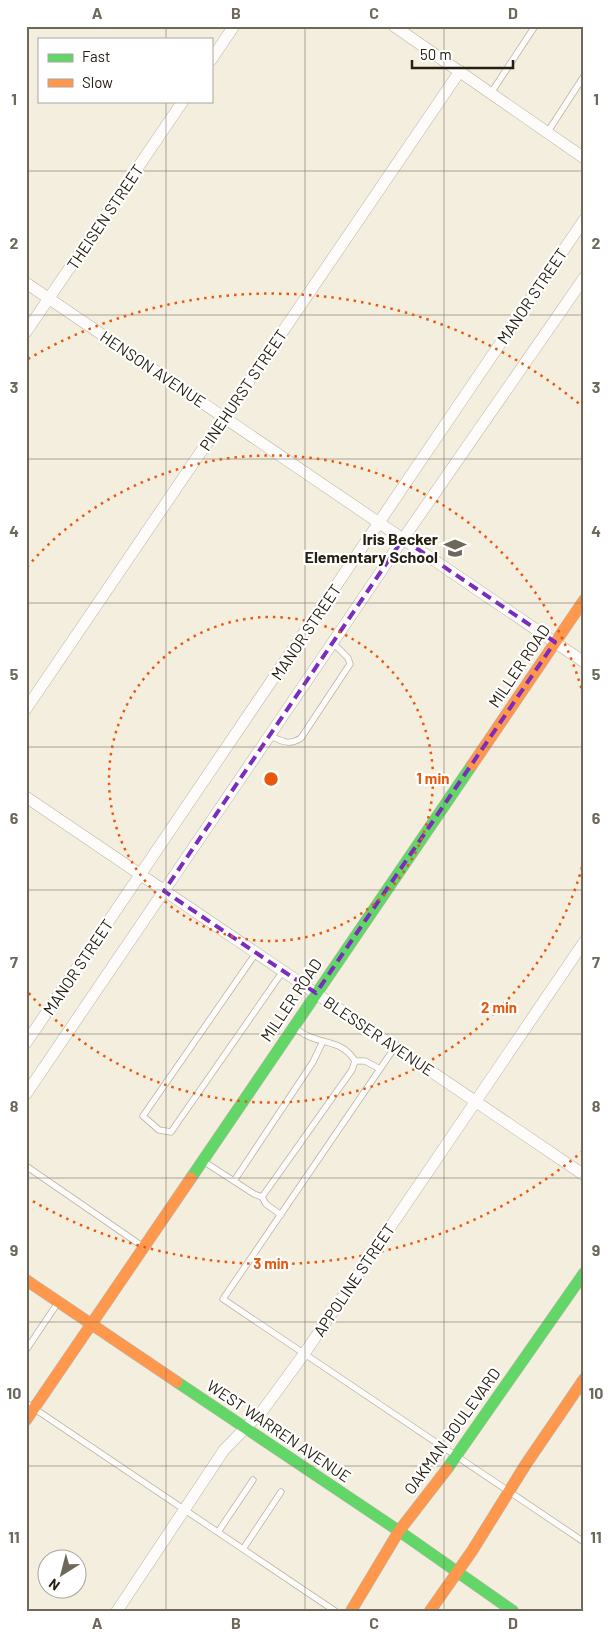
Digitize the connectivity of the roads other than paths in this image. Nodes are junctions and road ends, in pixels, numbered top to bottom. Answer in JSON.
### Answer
{"nodes":[{"id":1,"x":234,"y":26,"type":"edge"},
{"id":2,"x":394,"y":26,"type":"edge"},
{"id":3,"x":535,"y":26,"type":"edge"},
{"id":4,"x":212,"y":59,"type":"edge"},
{"id":5,"x":460,"y":71,"type":"junction"},
{"id":6,"x":584,"y":76,"type":"edge"},
{"id":7,"x":491,"y":93,"type":"junction"},
{"id":8,"x":182,"y":102,"type":"edge"},
{"id":9,"x":547,"y":132,"type":"junction"},
{"id":10,"x":584,"y":158,"type":"edge"},
{"id":11,"x":584,"y":220,"type":"edge"},
{"id":12,"x":584,"y":278,"type":"edge"},
{"id":13,"x":26,"y":283,"type":"edge"},
{"id":14,"x":49,"y":298,"type":"junction"},
{"id":15,"x":26,"y":332,"type":"edge"},
{"id":16,"x":224,"y":418,"type":"junction"},
{"id":17,"x":380,"y":523,"type":"junction"},
{"id":18,"x":403,"y":539,"type":"junction"},
{"id":19,"x":584,"y":600,"type":"edge"},
{"id":20,"x":555,"y":642,"type":"junction"},
{"id":21,"x":333,"y":643,"type":"junction"},
{"id":22,"x":584,"y":662,"type":"edge"},
{"id":23,"x":26,"y":709,"type":"edge"},
{"id":24,"x":270,"y":736,"type":"junction"},
{"id":25,"x":26,"y":797,"type":"edge"},
{"id":26,"x":141,"y":875,"type":"junction"},
{"id":27,"x":164,"y":891,"type":"junction"},
{"id":28,"x":584,"y":942,"type":"edge"},
{"id":29,"x":256,"y":953,"type":"junction"},
{"id":30,"x":283,"y":971,"type":"junction"},
{"id":31,"x":316,"y":993,"type":"junction"},
{"id":32,"x":293,"y":1027,"type":"junction"},
{"id":33,"x":323,"y":1040,"type":"junction"},
{"id":34,"x":26,"y":1043,"type":"edge"},
{"id":35,"x":395,"y":1047,"type":"junction"},
{"id":36,"x":355,"y":1061,"type":"junction"},
{"id":37,"x":380,"y":1069,"type":"junction"},
{"id":38,"x":26,"y":1094,"type":"edge"},
{"id":39,"x":476,"y":1101,"type":"junction"},
{"id":40,"x":202,"y":1160,"type":"junction"},
{"id":41,"x":26,"y":1166,"type":"edge"},
{"id":42,"x":584,"y":1175,"type":"edge"},
{"id":43,"x":234,"y":1181,"type":"junction"},
{"id":44,"x":262,"y":1197,"type":"junction"},
{"id":45,"x":281,"y":1215,"type":"junction"},
{"id":46,"x":144,"y":1247,"type":"junction"},
{"id":47,"x":584,"y":1273,"type":"edge"},
{"id":48,"x":26,"y":1280,"type":"edge"},
{"id":49,"x":58,"y":1302,"type":"junction"},
{"id":50,"x":91,"y":1325,"type":"junction"},
{"id":51,"x":26,"y":1350,"type":"edge"},
{"id":52,"x":304,"y":1354,"type":"junction"},
{"id":53,"x":584,"y":1379,"type":"edge"},
{"id":54,"x":30,"y":1406,"type":"edge"},
{"id":55,"x":26,"y":1420,"type":"edge"},
{"id":56,"x":245,"y":1429,"type":"junction"},
{"id":57,"x":457,"y":1457,"type":"junction"},
{"id":58,"x":253,"y":1480,"type":"dead end"},
{"id":59,"x":509,"y":1491,"type":"junction"},
{"id":60,"x":281,"y":1492,"type":"dead end"},
{"id":61,"x":184,"y":1509,"type":"junction"},
{"id":62,"x":218,"y":1532,"type":"junction"},
{"id":63,"x":399,"y":1532,"type":"junction"},
{"id":64,"x":584,"y":1542,"type":"edge"},
{"id":65,"x":243,"y":1549,"type":"junction"},
{"id":66,"x":458,"y":1572,"type":"junction"},
{"id":67,"x":500,"y":1607,"type":"edge"},
{"id":68,"x":117,"y":1611,"type":"edge"},
{"id":69,"x":335,"y":1611,"type":"edge"},
{"id":70,"x":351,"y":1611,"type":"edge"},
{"id":71,"x":430,"y":1611,"type":"edge"},
{"id":72,"x":513,"y":1611,"type":"edge"}],
"edges":[{"from":1,"to":4,"type":"street"},
{"from":2,"to":5,"type":"street"},
{"from":3,"to":7,"type":"lane"},
{"from":5,"to":7,"type":"street"},
{"from":5,"to":16,"type":"street","name":"PINEHURST STREET"},
{"from":6,"to":9,"type":"lane"},
{"from":7,"to":9,"type":"street"},
{"from":8,"to":14,"type":"street","name":"THEISEN STREET"},
{"from":9,"to":10,"type":"street"},
{"from":11,"to":17,"type":"street","name":"MANOR STREET"},
{"from":12,"to":18,"type":"street","name":"MANOR STREET"},
{"from":13,"to":14,"type":"street","name":"HENSON AVENUE"},
{"from":14,"to":15,"type":"street","name":"THEISEN STREET"},
{"from":14,"to":16,"type":"street","name":"HENSON AVENUE"},
{"from":16,"to":17,"type":"street","name":"HENSON AVENUE"},
{"from":16,"to":23,"type":"street","name":"PINEHURST STREET"},
{"from":17,"to":18,"type":"street","name":"HENSON AVENUE"},
{"from":17,"to":26,"type":"street","name":"MANOR STREET"},
{"from":18,"to":20,"type":"street","name":"HENSON AVENUE"},
{"from":18,"to":21,"type":"street","name":"MANOR STREET"},
{"from":19,"to":20,"type":"street","name":"MILLER ROAD"},
{"from":20,"to":22,"type":"street"},
{"from":20,"to":31,"type":"street","name":"MILLER ROAD"},
{"from":21,"to":24,"type":"street","name":"MANOR STREET"},
{"from":21,"to":24,"type":"lane"},
{"from":24,"to":27,"type":"street","name":"MANOR STREET"},
{"from":25,"to":26,"type":"street","name":"BLESSER AVENUE"},
{"from":26,"to":27,"type":"street","name":"BLESSER AVENUE"},
{"from":26,"to":34,"type":"street","name":"MANOR STREET"},
{"from":27,"to":29,"type":"street","name":"BLESSER AVENUE"},
{"from":27,"to":38,"type":"street","name":"MANOR STREET"},
{"from":28,"to":39,"type":"street","name":"APPOLINE STREET"},
{"from":29,"to":30,"type":"street","name":"BLESSER AVENUE"},
{"from":29,"to":30,"type":"lane"},
{"from":30,"to":31,"type":"street","name":"BLESSER AVENUE"},
{"from":31,"to":32,"type":"street","name":"MILLER ROAD"},
{"from":31,"to":35,"type":"street","name":"BLESSER AVENUE"},
{"from":32,"to":33,"type":"lane"},
{"from":32,"to":40,"type":"street","name":"MILLER ROAD"},
{"from":33,"to":36,"type":"lane"},
{"from":33,"to":43,"type":"lane"},
{"from":35,"to":37,"type":"lane"},
{"from":35,"to":39,"type":"street","name":"BLESSER AVENUE"},
{"from":36,"to":37,"type":"lane"},
{"from":36,"to":44,"type":"lane"},
{"from":37,"to":45,"type":"lane"},
{"from":39,"to":42,"type":"street","name":"BLESSER AVENUE"},
{"from":39,"to":52,"type":"street","name":"APPOLINE STREET"},
{"from":40,"to":43,"type":"lane"},
{"from":40,"to":46,"type":"street","name":"MILLER ROAD"},
{"from":41,"to":46,"type":"lane"},
{"from":43,"to":44,"type":"lane"},
{"from":44,"to":45,"type":"lane"},
{"from":45,"to":52,"type":"lane"},
{"from":46,"to":50,"type":"street","name":"MILLER ROAD"},
{"from":47,"to":57,"type":"street","name":"OAKMAN BOULEVARD"},
{"from":48,"to":49,"type":"street","name":"WEST WARREN AVENUE"},
{"from":49,"to":50,"type":"street","name":"WEST WARREN AVENUE"},
{"from":49,"to":51,"type":"lane"},
{"from":50,"to":54,"type":"street","name":"MILLER ROAD"},
{"from":50,"to":56,"type":"street","name":"WEST WARREN AVENUE"},
{"from":52,"to":56,"type":"street","name":"APPOLINE STREET"},
{"from":52,"to":57,"type":"lane"},
{"from":53,"to":59,"type":"street"},
{"from":54,"to":55,"type":"street","name":"MILLER ROAD"},
{"from":54,"to":61,"type":"lane"},
{"from":56,"to":61,"type":"street","name":"APPOLINE STREET"},
{"from":56,"to":63,"type":"street","name":"WEST WARREN AVENUE"},
{"from":57,"to":59,"type":"lane"},
{"from":57,"to":63,"type":"street","name":"OAKMAN BOULEVARD"},
{"from":58,"to":62,"type":"lane"},
{"from":59,"to":64,"type":"lane"},
{"from":59,"to":66,"type":"street"},
{"from":60,"to":65,"type":"lane"},
{"from":61,"to":62,"type":"lane"},
{"from":61,"to":68,"type":"street","name":"APPOLINE STREET"},
{"from":62,"to":65,"type":"lane"},
{"from":63,"to":66,"type":"street","name":"WEST WARREN AVENUE"},
{"from":63,"to":70,"type":"street","name":"OAKMAN BOULEVARD"},
{"from":65,"to":69,"type":"lane"},
{"from":66,"to":67,"type":"street","name":"WEST WARREN AVENUE"},
{"from":66,"to":71,"type":"street"},
{"from":67,"to":72,"type":"street","name":"WEST WARREN AVENUE"}]}
